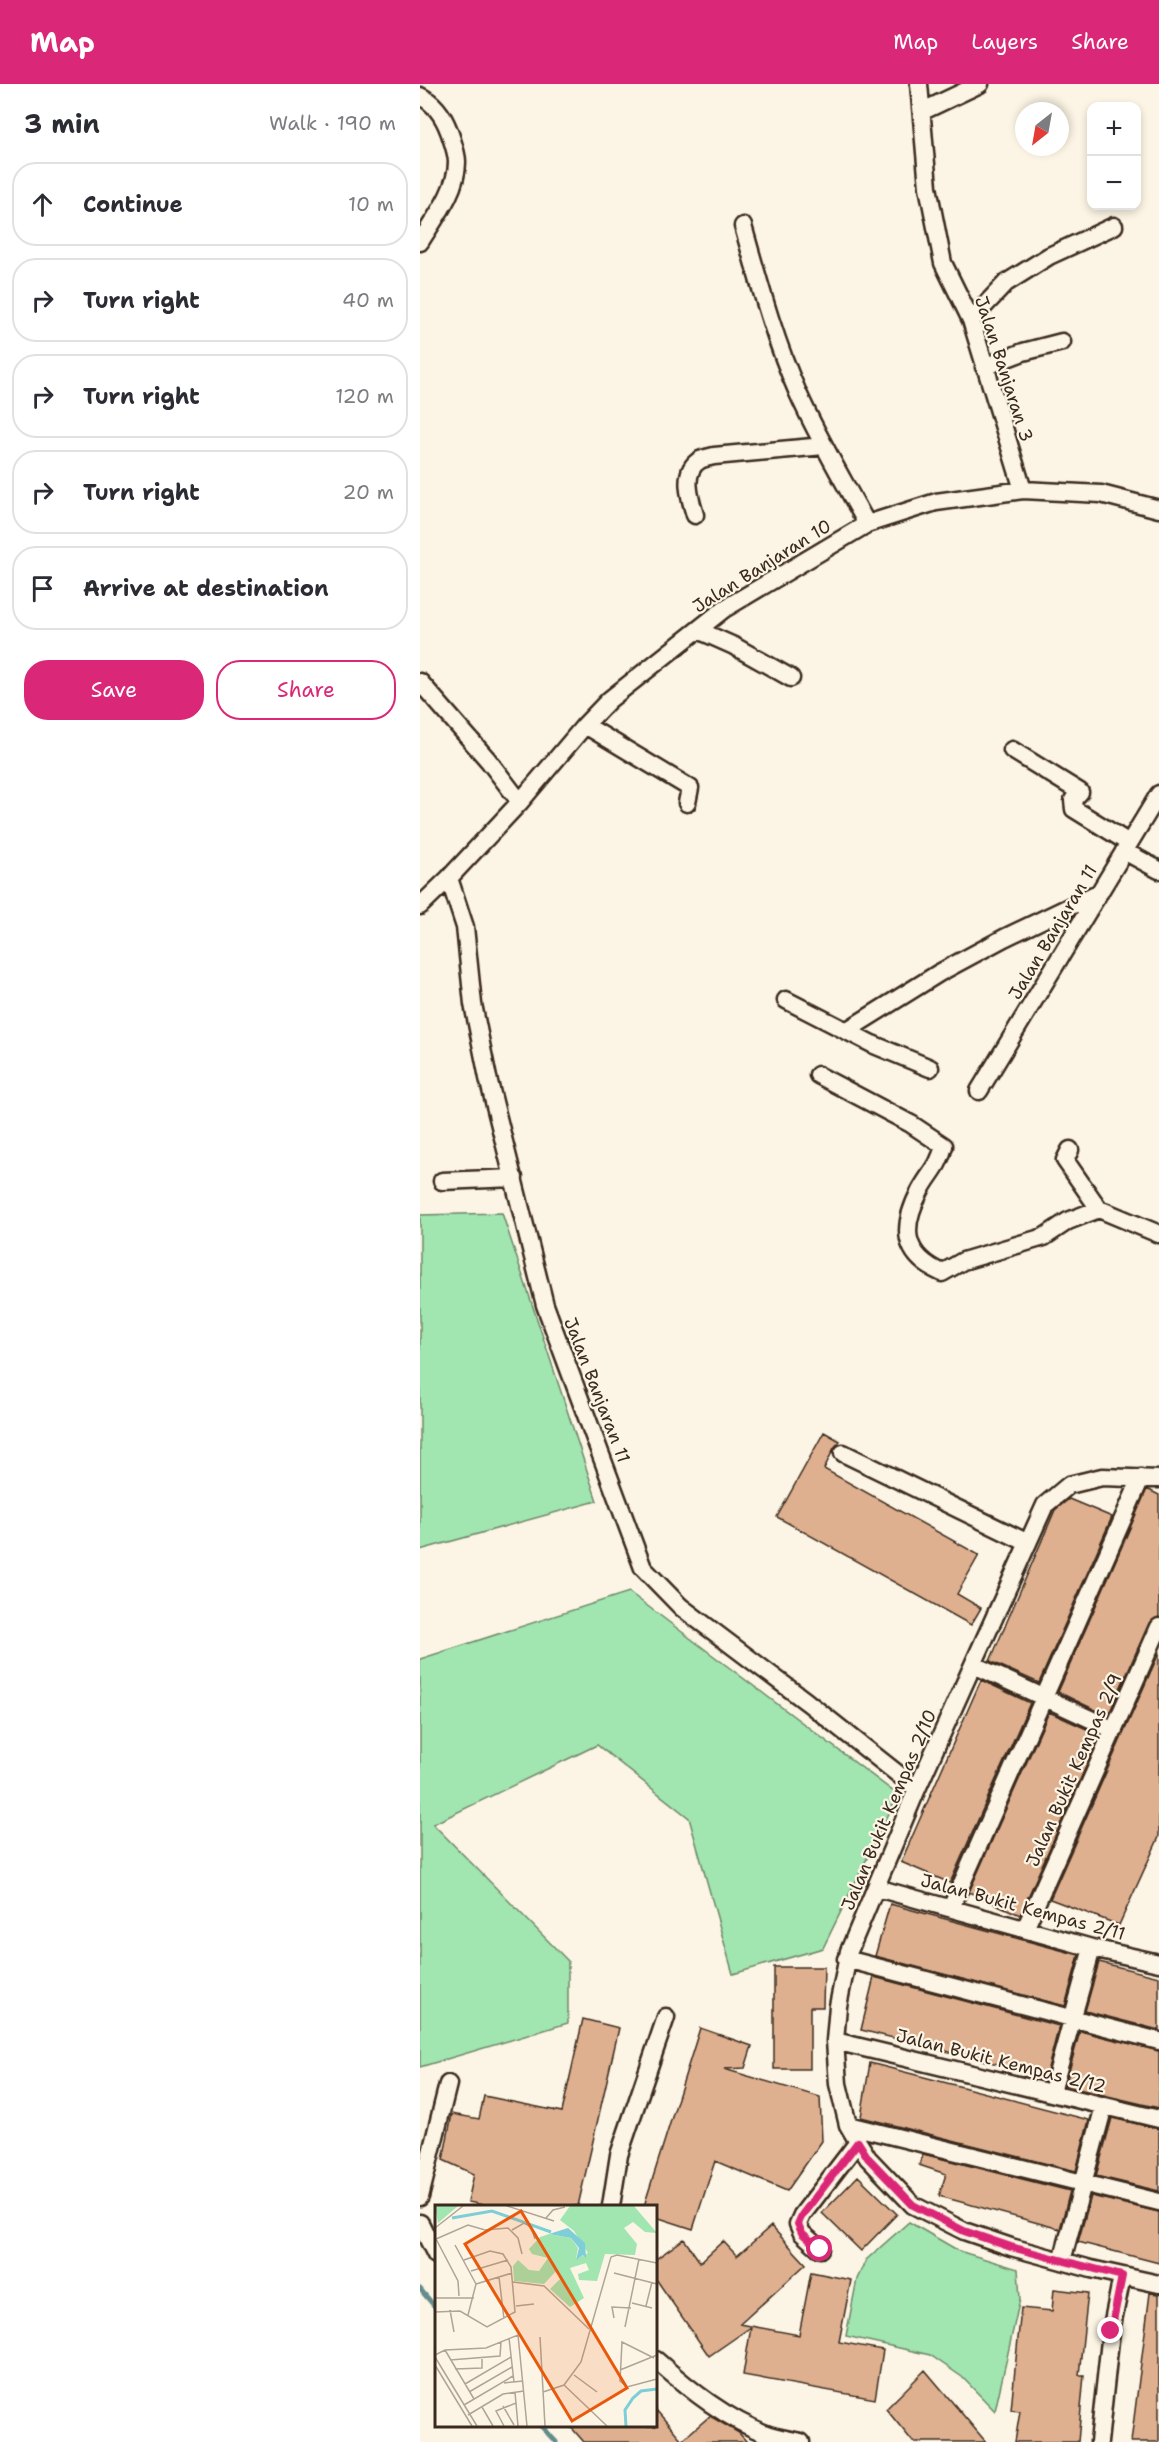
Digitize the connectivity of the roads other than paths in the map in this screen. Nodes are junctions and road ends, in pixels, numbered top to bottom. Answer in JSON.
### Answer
{"nodes":[{"id":1,"x":919,"y":84,"type":"edge"},
{"id":2,"x":980,"y":84,"type":"edge"},
{"id":3,"x":420,"y":96,"type":"edge"},
{"id":4,"x":923,"y":111,"type":"junction"},
{"id":5,"x":743,"y":226,"type":"dead end"},
{"id":6,"x":1114,"y":226,"type":"dead end"},
{"id":7,"x":420,"y":242,"type":"edge"},
{"id":8,"x":971,"y":320,"type":"junction"},
{"id":9,"x":1062,"y":342,"type":"dead end"},
{"id":10,"x":984,"y":367,"type":"junction"},
{"id":11,"x":824,"y":446,"type":"junction"},
{"id":12,"x":1023,"y":490,"type":"junction"},
{"id":13,"x":1159,"y":509,"type":"edge"},
{"id":14,"x":695,"y":515,"type":"dead end"},
{"id":15,"x":867,"y":524,"type":"junction"},
{"id":16,"x":698,"y":630,"type":"junction"},
{"id":17,"x":791,"y":678,"type":"dead end"},
{"id":18,"x":420,"y":682,"type":"edge"},
{"id":19,"x":585,"y":725,"type":"junction"},
{"id":20,"x":1012,"y":750,"type":"dead end"},
{"id":21,"x":1159,"y":795,"type":"edge"},
{"id":22,"x":520,"y":802,"type":"junction"},
{"id":23,"x":687,"y":803,"type":"dead end"},
{"id":24,"x":1126,"y":847,"type":"junction"},
{"id":25,"x":1159,"y":870,"type":"edge"},
{"id":26,"x":449,"y":879,"type":"junction"},
{"id":27,"x":1100,"y":892,"type":"junction"},
{"id":28,"x":420,"y":906,"type":"edge"},
{"id":29,"x":786,"y":1000,"type":"dead end"},
{"id":30,"x":846,"y":1031,"type":"junction"},
{"id":31,"x":930,"y":1068,"type":"dead end"},
{"id":32,"x":818,"y":1075,"type":"dead end"},
{"id":33,"x":979,"y":1090,"type":"dead end"},
{"id":34,"x":1070,"y":1150,"type":"dead end"},
{"id":35,"x":514,"y":1178,"type":"junction"},
{"id":36,"x":442,"y":1181,"type":"dead end"},
{"id":37,"x":1099,"y":1209,"type":"junction"},
{"id":38,"x":1159,"y":1234,"type":"edge"},
{"id":39,"x":843,"y":1453,"type":"dead end"},
{"id":40,"x":1141,"y":1478,"type":"junction"},
{"id":41,"x":1159,"y":1479,"type":"edge"},
{"id":42,"x":1028,"y":1543,"type":"junction"},
{"id":43,"x":1159,"y":1627,"type":"edge"},
{"id":44,"x":974,"y":1665,"type":"junction"},
{"id":45,"x":1042,"y":1698,"type":"junction"},
{"id":46,"x":1114,"y":1730,"type":"junction"},
{"id":47,"x":917,"y":1789,"type":"junction"},
{"id":48,"x":877,"y":1888,"type":"junction"},
{"id":49,"x":951,"y":1908,"type":"junction"},
{"id":50,"x":1025,"y":1929,"type":"junction"},
{"id":51,"x":1092,"y":1948,"type":"junction"},
{"id":52,"x":846,"y":1959,"type":"junction"},
{"id":53,"x":1159,"y":1964,"type":"edge"},
{"id":54,"x":666,"y":2017,"type":"dead end"},
{"id":55,"x":1071,"y":2019,"type":"junction"},
{"id":56,"x":835,"y":2041,"type":"junction"},
{"id":57,"x":1159,"y":2041,"type":"edge"},
{"id":58,"x":448,"y":2084,"type":"dead end"},
{"id":59,"x":1052,"y":2092,"type":"junction"},
{"id":60,"x":1104,"y":2106,"type":"junction"},
{"id":61,"x":1159,"y":2119,"type":"edge"},
{"id":62,"x":848,"y":2125,"type":"junction"},
{"id":63,"x":858,"y":2142,"type":"junction"},
{"id":64,"x":1082,"y":2182,"type":"junction"},
{"id":65,"x":420,"y":2197,"type":"edge"},
{"id":66,"x":1159,"y":2202,"type":"edge"},
{"id":67,"x":611,"y":2205,"type":"edge"},
{"id":68,"x":420,"y":2223,"type":"edge"},
{"id":69,"x":820,"y":2249,"type":"dead end"},
{"id":70,"x":435,"y":2253,"type":"edge"},
{"id":71,"x":1062,"y":2261,"type":"junction"},
{"id":72,"x":1122,"y":2276,"type":"junction"},
{"id":73,"x":1159,"y":2284,"type":"edge"},
{"id":74,"x":657,"y":2362,"type":"edge"},
{"id":75,"x":769,"y":2439,"type":"edge"},
{"id":76,"x":801,"y":2442,"type":"edge"},
{"id":77,"x":1100,"y":2442,"type":"edge"}],
"edges":[{"from":1,"to":4,"type":"street","name":"Jalan Banjaran 3"},
{"from":2,"to":4,"type":"street"},
{"from":3,"to":7,"type":"street"},
{"from":4,"to":8,"type":"street","name":"Jalan Banjaran 3"},
{"from":5,"to":11,"type":"street"},
{"from":6,"to":8,"type":"street"},
{"from":8,"to":10,"type":"street","name":"Jalan Banjaran 3"},
{"from":9,"to":10,"type":"street"},
{"from":10,"to":12,"type":"street","name":"Jalan Banjaran 3"},
{"from":11,"to":14,"type":"street"},
{"from":11,"to":15,"type":"street"},
{"from":12,"to":13,"type":"street","name":"Jalan Banjaran 10"},
{"from":12,"to":15,"type":"street","name":"Jalan Banjaran 10"},
{"from":15,"to":16,"type":"street","name":"Jalan Banjaran 10"},
{"from":16,"to":17,"type":"street"},
{"from":16,"to":19,"type":"street","name":"Jalan Banjaran 10"},
{"from":18,"to":22,"type":"street"},
{"from":19,"to":22,"type":"street","name":"Jalan Banjaran 10"},
{"from":19,"to":23,"type":"street"},
{"from":20,"to":24,"type":"street"},
{"from":21,"to":24,"type":"street","name":"Jalan Banjaran 11"},
{"from":22,"to":26,"type":"street","name":"Jalan Banjaran 10"},
{"from":24,"to":25,"type":"street"},
{"from":24,"to":27,"type":"street","name":"Jalan Banjaran 11"},
{"from":26,"to":28,"type":"street","name":"Jalan Banjaran 10"},
{"from":26,"to":35,"type":"street","name":"Jalan Banjaran 11"},
{"from":27,"to":30,"type":"street"},
{"from":27,"to":33,"type":"street","name":"Jalan Banjaran 11"},
{"from":29,"to":30,"type":"street"},
{"from":30,"to":31,"type":"street"},
{"from":32,"to":37,"type":"street"},
{"from":34,"to":37,"type":"street"},
{"from":35,"to":36,"type":"street"},
{"from":35,"to":47,"type":"street","name":"Jalan Banjaran 11"},
{"from":37,"to":38,"type":"street"},
{"from":39,"to":42,"type":"street"},
{"from":40,"to":41,"type":"street"},
{"from":40,"to":42,"type":"street","name":"Jalan Bukit Kempas 2/10"},
{"from":40,"to":45,"type":"street"},
{"from":42,"to":44,"type":"street","name":"Jalan Bukit Kempas 2/10"},
{"from":43,"to":46,"type":"street","name":"Jalan Bukit Kempas 2/9"},
{"from":44,"to":45,"type":"street"},
{"from":44,"to":47,"type":"street","name":"Jalan Bukit Kempas 2/10"},
{"from":45,"to":46,"type":"street"},
{"from":45,"to":49,"type":"street"},
{"from":46,"to":50,"type":"street","name":"Jalan Bukit Kempas 2/9"},
{"from":47,"to":48,"type":"street","name":"Jalan Bukit Kempas 2/10"},
{"from":48,"to":49,"type":"street","name":"Jalan Bukit Kempas 2/11"},
{"from":48,"to":52,"type":"street","name":"Jalan Bukit Kempas 2/10"},
{"from":49,"to":50,"type":"street","name":"Jalan Bukit Kempas 2/11"},
{"from":50,"to":51,"type":"street","name":"Jalan Bukit Kempas 2/11"},
{"from":51,"to":53,"type":"street","name":"Jalan Bukit Kempas 2/11"},
{"from":51,"to":55,"type":"street"},
{"from":52,"to":55,"type":"street"},
{"from":52,"to":56,"type":"street","name":"Jalan Bukit Kempas 2/10"},
{"from":54,"to":67,"type":"street"},
{"from":55,"to":57,"type":"street"},
{"from":55,"to":59,"type":"street"},
{"from":56,"to":59,"type":"street","name":"Jalan Bukit Kempas 2/12"},
{"from":56,"to":62,"type":"street","name":"Jalan Bukit Kempas 2/10"},
{"from":58,"to":65,"type":"street"},
{"from":59,"to":60,"type":"street","name":"Jalan Bukit Kempas 2/12"},
{"from":60,"to":61,"type":"street","name":"Jalan Bukit Kempas 2/12"},
{"from":60,"to":64,"type":"street"},
{"from":62,"to":63,"type":"street","name":"Jalan Bukit Kempas 2/10"},
{"from":62,"to":64,"type":"street"},
{"from":63,"to":69,"type":"street"},
{"from":63,"to":71,"type":"street","name":"Jalan Bukit Kempas 2/10"},
{"from":64,"to":66,"type":"street"},
{"from":64,"to":71,"type":"street"},
{"from":68,"to":70,"type":"street"},
{"from":71,"to":72,"type":"street","name":"Jalan Bukit Kempas 2/10"},
{"from":72,"to":73,"type":"street","name":"Jalan Bukit Kempas 2/10"},
{"from":72,"to":77,"type":"street"},
{"from":74,"to":75,"type":"street"},
{"from":75,"to":76,"type":"street"}]}
